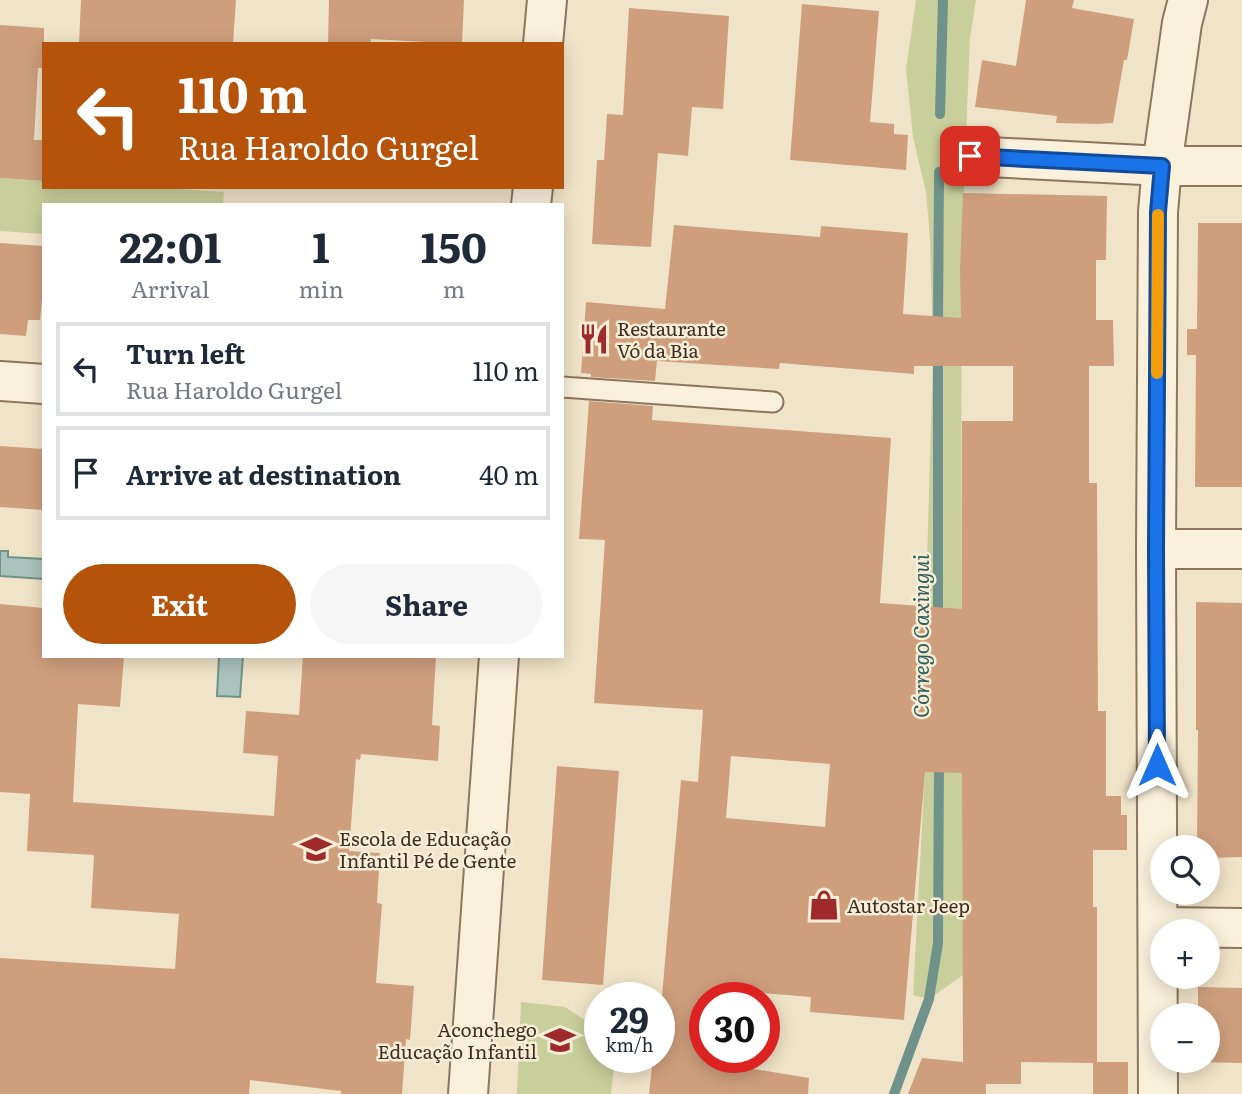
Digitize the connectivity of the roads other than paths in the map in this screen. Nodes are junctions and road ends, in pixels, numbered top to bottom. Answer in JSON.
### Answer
{"nodes":[{"id":1,"x":547,"y":0,"type":"edge"},
{"id":2,"x":1188,"y":0,"type":"edge"},
{"id":3,"x":543,"y":42,"type":"edge"},
{"id":4,"x":970,"y":156,"type":"dead end"},
{"id":5,"x":1162,"y":166,"type":"junction"},
{"id":6,"x":1242,"y":166,"type":"edge"},
{"id":7,"x":0,"y":381,"type":"edge"},
{"id":8,"x":42,"y":384,"type":"edge"},
{"id":9,"x":564,"y":387,"type":"edge"},
{"id":10,"x":773,"y":402,"type":"dead end"},
{"id":11,"x":1156,"y":549,"type":"junction"},
{"id":12,"x":1242,"y":549,"type":"edge"},
{"id":13,"x":499,"y":658,"type":"edge"},
{"id":14,"x":1158,"y":919,"type":"edge"},
{"id":15,"x":1220,"y":927,"type":"edge"},
{"id":16,"x":1242,"y":928,"type":"edge"},
{"id":17,"x":1158,"y":989,"type":"edge"},
{"id":18,"x":468,"y":1094,"type":"edge"},
{"id":19,"x":1158,"y":1094,"type":"edge"}],
"edges":[{"from":1,"to":3,"type":"street"},
{"from":2,"to":5,"type":"street"},
{"from":4,"to":5,"type":"street"},
{"from":5,"to":6,"type":"street"},
{"from":5,"to":11,"type":"street"},
{"from":7,"to":8,"type":"street"},
{"from":9,"to":10,"type":"lane"},
{"from":11,"to":12,"type":"street"},
{"from":11,"to":14,"type":"street"},
{"from":13,"to":18,"type":"street"},
{"from":15,"to":16,"type":"street"},
{"from":17,"to":19,"type":"street"}]}
